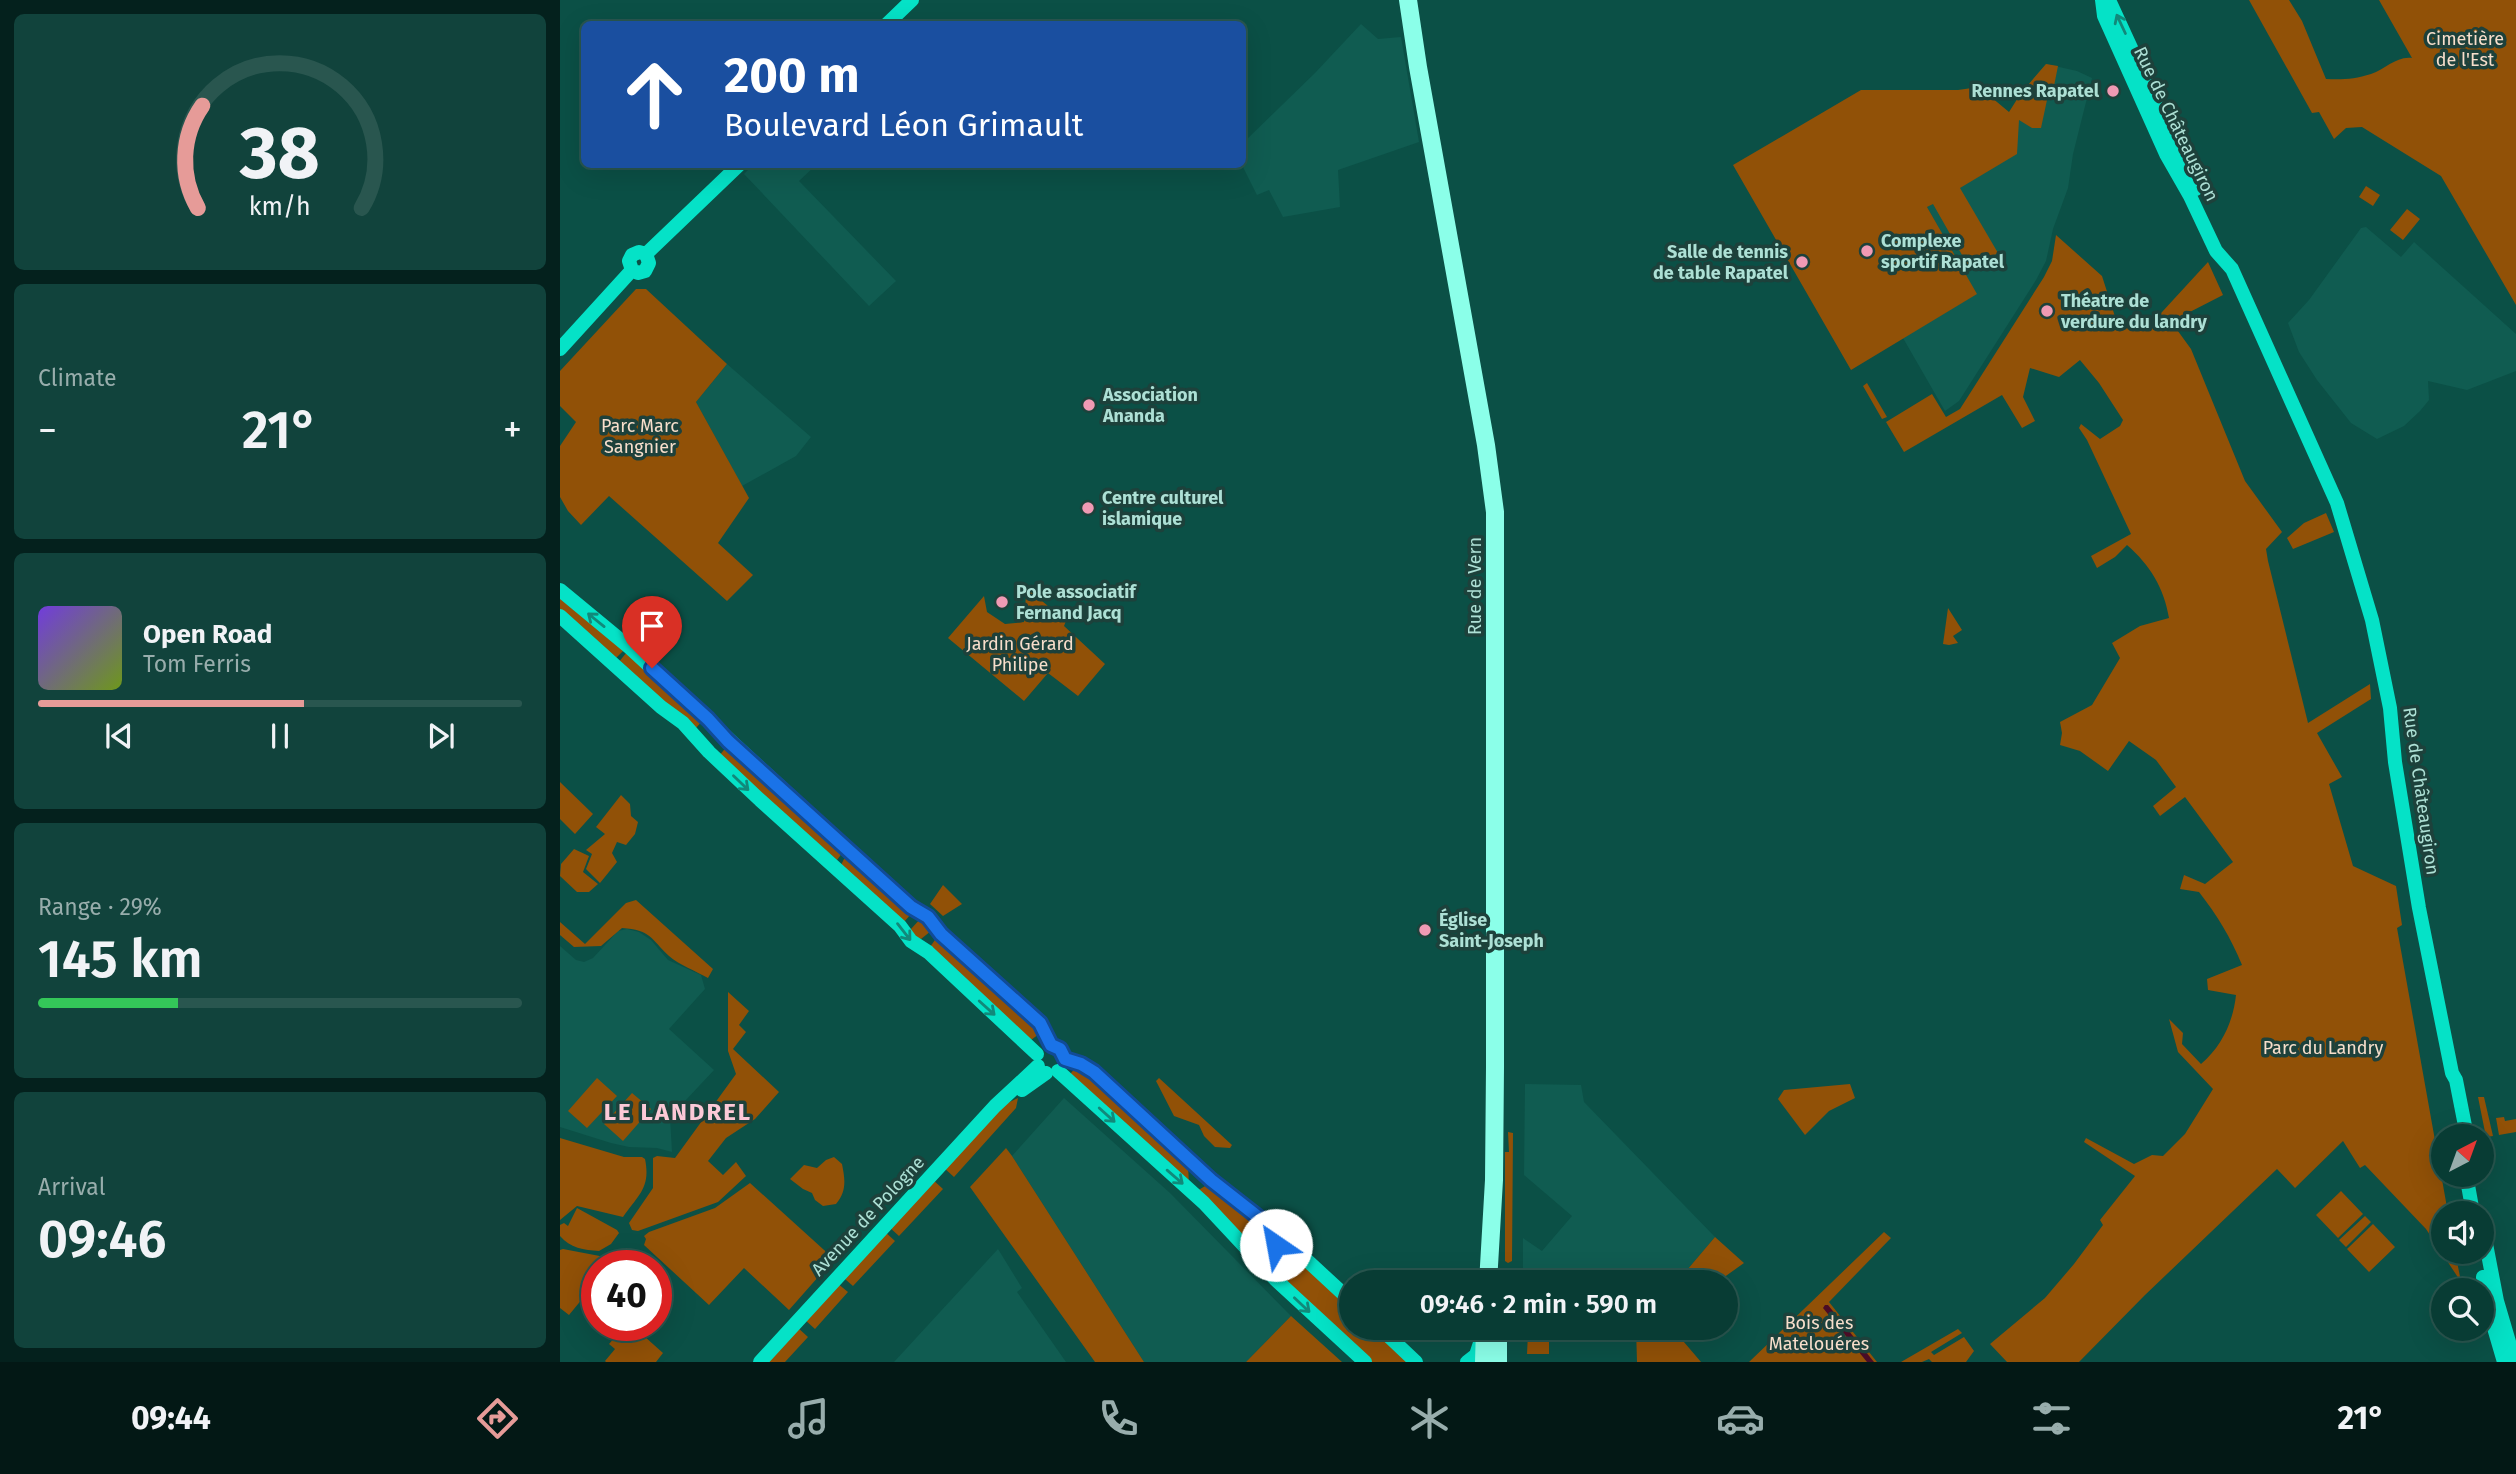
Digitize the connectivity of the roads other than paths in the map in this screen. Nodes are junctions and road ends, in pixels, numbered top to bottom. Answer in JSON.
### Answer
{"nodes":[{"id":1,"x":912,"y":0,"type":"edge"},
{"id":2,"x":1408,"y":0,"type":"edge"},
{"id":3,"x":2102,"y":0,"type":"edge"},
{"id":4,"x":2109,"y":0,"type":"edge"},
{"id":5,"x":890,"y":21,"type":"edge"},
{"id":6,"x":736,"y":168,"type":"edge"},
{"id":7,"x":2225,"y":262,"type":"junction"},
{"id":8,"x":560,"y":349,"type":"edge"},
{"id":9,"x":560,"y":590,"type":"edge"},
{"id":10,"x":560,"y":616,"type":"edge"},
{"id":11,"x":1049,"y":1065,"type":"junction"},
{"id":12,"x":2452,"y":1073,"type":"junction"},
{"id":13,"x":2458,"y":1124,"type":"edge"},
{"id":14,"x":2465,"y":1124,"type":"edge"},
{"id":15,"x":1494,"y":1180,"type":"junction"},
{"id":16,"x":1272,"y":1228,"type":"junction"},
{"id":17,"x":1248,"y":1249,"type":"junction"},
{"id":18,"x":2481,"y":1264,"type":"edge"},
{"id":19,"x":2490,"y":1264,"type":"edge"},
{"id":20,"x":1489,"y":1270,"type":"edge"},
{"id":21,"x":1498,"y":1270,"type":"edge"},
{"id":22,"x":1339,"y":1290,"type":"edge"},
{"id":23,"x":1393,"y":1340,"type":"edge"},
{"id":24,"x":1481,"y":1340,"type":"edge"},
{"id":25,"x":1485,"y":1340,"type":"edge"},
{"id":26,"x":1498,"y":1340,"type":"edge"},
{"id":27,"x":760,"y":1362,"type":"edge"},
{"id":28,"x":1365,"y":1362,"type":"edge"},
{"id":29,"x":1416,"y":1362,"type":"edge"},
{"id":30,"x":1467,"y":1362,"type":"edge"},
{"id":31,"x":1484,"y":1362,"type":"edge"},
{"id":32,"x":1498,"y":1362,"type":"edge"},
{"id":33,"x":2504,"y":1362,"type":"edge"},
{"id":34,"x":2515,"y":1362,"type":"edge"}],
"edges":[{"from":1,"to":5,"type":"main road"},
{"from":2,"to":15,"type":"main road","name":"Rue de Vern"},
{"from":3,"to":7,"type":"main road","name":"Rue de Châteaugiron"},
{"from":7,"to":4,"type":"main road","name":"Rue de Châteaugiron","one_way":true},
{"from":6,"to":8,"type":"main road"},
{"from":7,"to":12,"type":"main road","name":"Rue de Châteaugiron"},
{"from":11,"to":9,"type":"main road","one_way":true},
{"from":10,"to":11,"type":"main road","one_way":true},
{"from":11,"to":16,"type":"main road"},
{"from":11,"to":17,"type":"main road","one_way":true},
{"from":11,"to":27,"type":"main road","name":"Avenue de Pologne"},
{"from":12,"to":13,"type":"main road","name":"Rue de Châteaugiron"},
{"from":12,"to":14,"type":"main road","name":"Rue de Châteaugiron"},
{"from":15,"to":20,"type":"main road","name":"Rue de Vern"},
{"from":15,"to":21,"type":"main road","name":"Rue de Vern"},
{"from":16,"to":17,"type":"main road"},
{"from":16,"to":22,"type":"main road"},
{"from":17,"to":28,"type":"main road","one_way":true},
{"from":18,"to":33,"type":"main road"},
{"from":19,"to":34,"type":"main road"},
{"from":23,"to":29,"type":"main road"},
{"from":24,"to":30,"type":"main road"},
{"from":25,"to":31,"type":"main road"},
{"from":26,"to":32,"type":"main road"}]}
